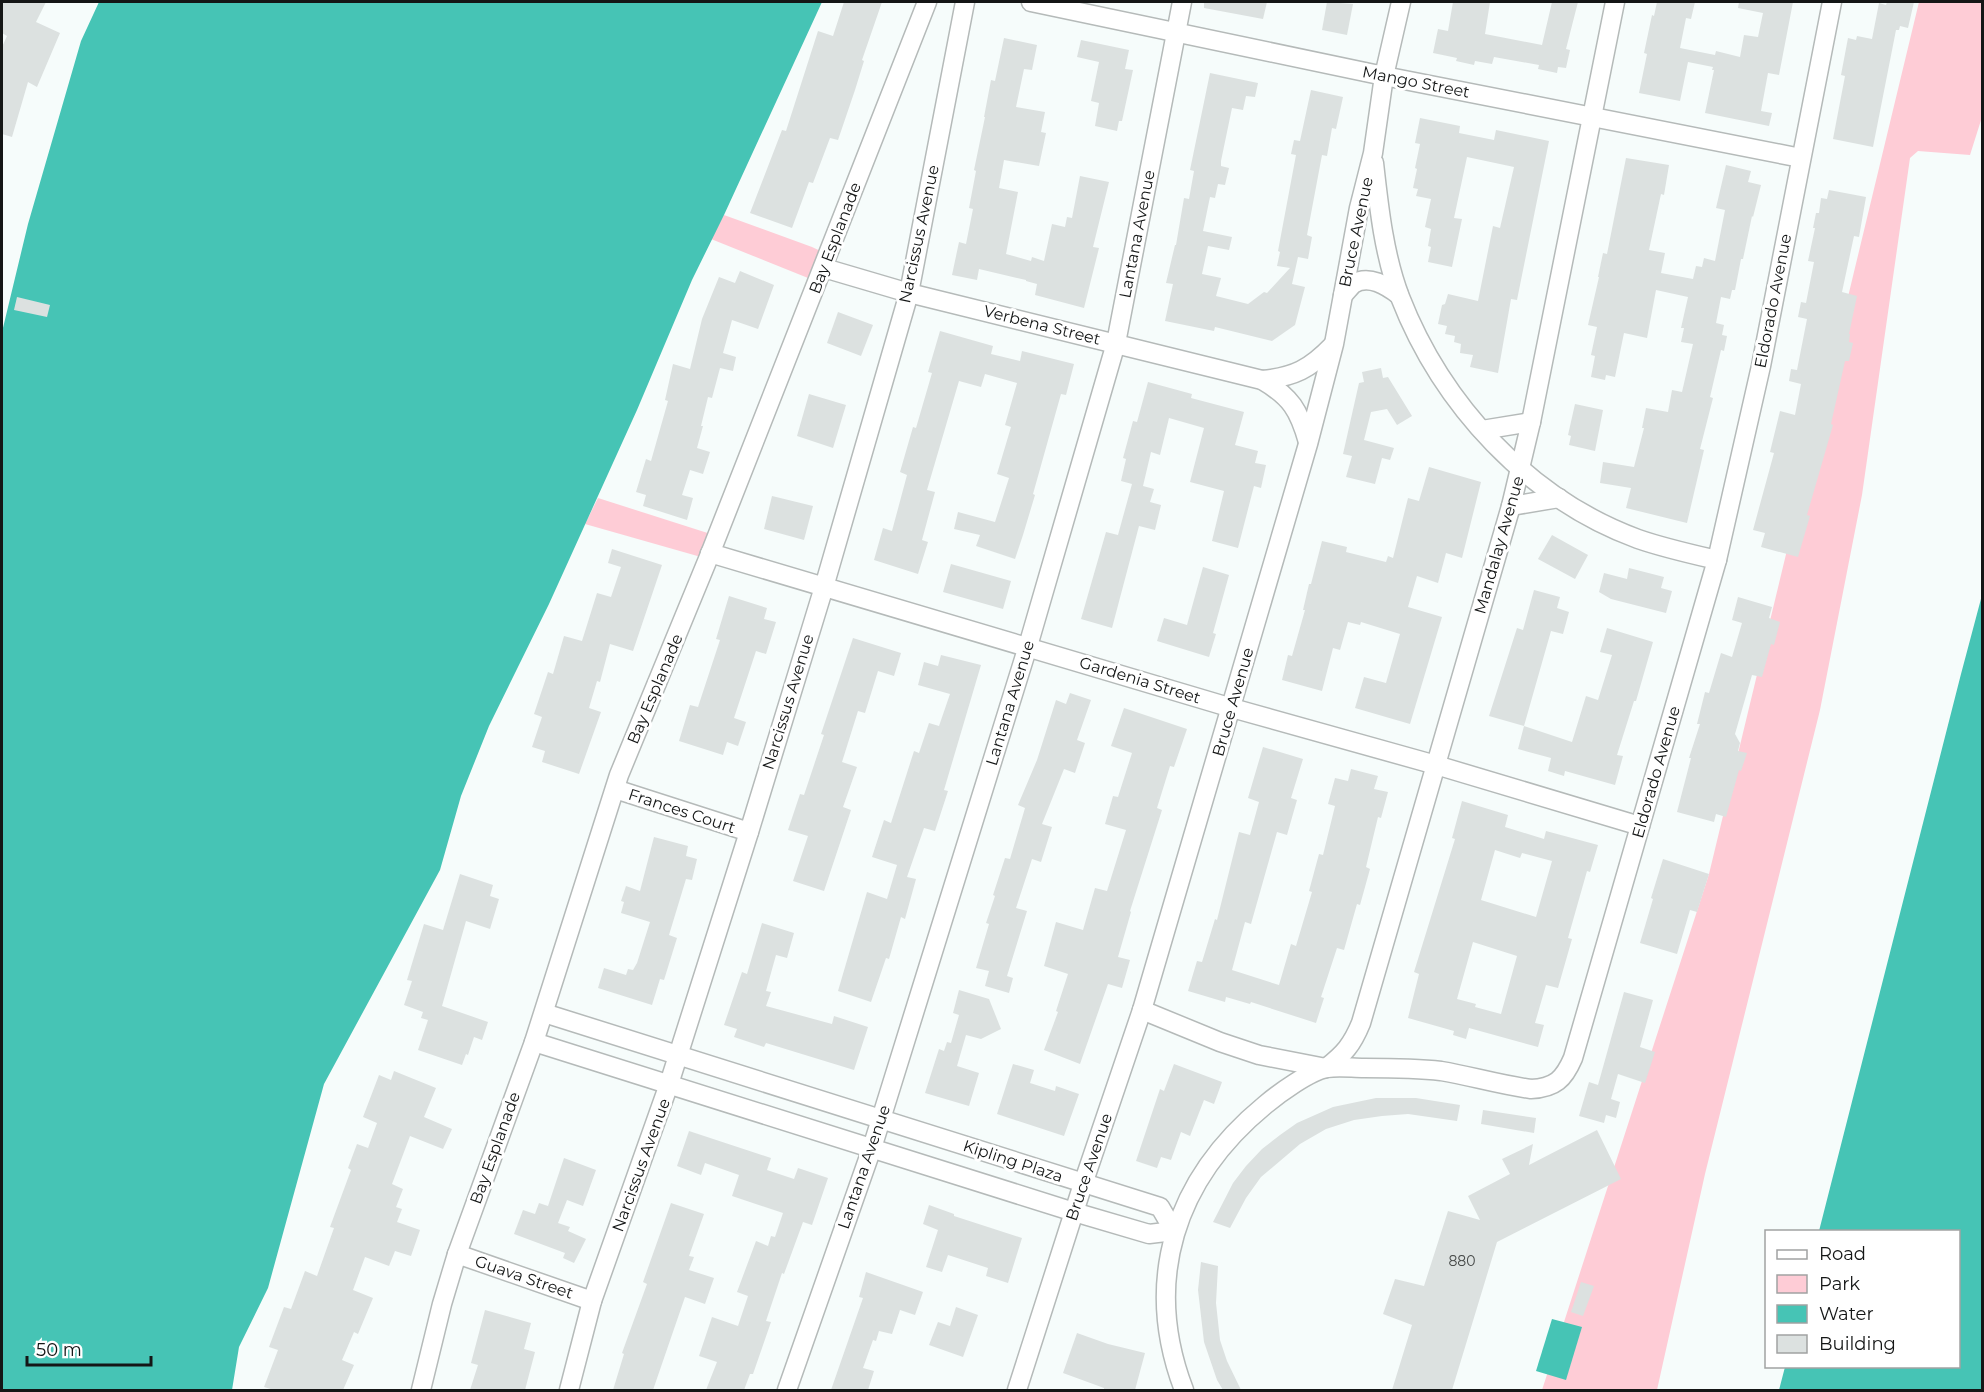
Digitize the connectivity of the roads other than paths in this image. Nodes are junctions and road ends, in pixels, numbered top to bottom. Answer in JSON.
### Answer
{"nodes":[{"id":1,"x":927,"y":2,"type":"edge"},
{"id":2,"x":965,"y":2,"type":"edge"},
{"id":3,"x":1031,"y":2,"type":"edge"},
{"id":4,"x":1182,"y":2,"type":"edge"},
{"id":5,"x":1615,"y":2,"type":"edge"},
{"id":6,"x":1832,"y":2,"type":"edge"},
{"id":7,"x":1401,"y":3,"type":"edge"},
{"id":8,"x":1177,"y":31,"type":"junction"},
{"id":9,"x":1384,"y":76,"type":"junction"},
{"id":10,"x":1593,"y":117,"type":"junction"},
{"id":11,"x":1373,"y":153,"type":"junction"},
{"id":12,"x":1801,"y":158,"type":"junction"},
{"id":13,"x":824,"y":268,"type":"junction"},
{"id":14,"x":909,"y":292,"type":"junction"},
{"id":15,"x":1343,"y":295,"type":"junction"},
{"id":16,"x":1399,"y":295,"type":"junction"},
{"id":17,"x":1116,"y":343,"type":"junction"},
{"id":18,"x":1334,"y":344,"type":"junction"},
{"id":19,"x":1262,"y":380,"type":"junction"},
{"id":20,"x":1531,"y":422,"type":"junction"},
{"id":21,"x":1482,"y":430,"type":"junction"},
{"id":22,"x":1308,"y":444,"type":"junction"},
{"id":23,"x":1521,"y":470,"type":"junction"},
{"id":24,"x":1559,"y":498,"type":"junction"},
{"id":25,"x":1512,"y":506,"type":"junction"},
{"id":26,"x":710,"y":553,"type":"junction"},
{"id":27,"x":1717,"y":560,"type":"junction"},
{"id":28,"x":824,"y":587,"type":"junction"},
{"id":29,"x":1028,"y":646,"type":"junction"},
{"id":30,"x":1232,"y":708,"type":"junction"},
{"id":31,"x":1436,"y":765,"type":"junction"},
{"id":32,"x":615,"y":789,"type":"junction"},
{"id":33,"x":1640,"y":826,"type":"junction"},
{"id":34,"x":749,"y":832,"type":"junction"},
{"id":35,"x":1142,"y":1010,"type":"junction"},
{"id":36,"x":544,"y":1013,"type":"junction"},
{"id":37,"x":534,"y":1042,"type":"junction"},
{"id":38,"x":678,"y":1055,"type":"junction"},
{"id":39,"x":1326,"y":1068,"type":"junction"},
{"id":40,"x":669,"y":1084,"type":"junction"},
{"id":41,"x":881,"y":1119,"type":"junction"},
{"id":42,"x":872,"y":1148,"type":"junction"},
{"id":43,"x":1083,"y":1184,"type":"junction"},
{"id":44,"x":1074,"y":1212,"type":"junction"},
{"id":45,"x":1174,"y":1231,"type":"junction"},
{"id":46,"x":457,"y":1254,"type":"junction"},
{"id":47,"x":592,"y":1301,"type":"junction"},
{"id":48,"x":421,"y":1390,"type":"edge"},
{"id":49,"x":569,"y":1390,"type":"edge"},
{"id":50,"x":787,"y":1390,"type":"edge"},
{"id":51,"x":1017,"y":1390,"type":"edge"},
{"id":52,"x":1184,"y":1390,"type":"edge"}],
"edges":[{"from":1,"to":13,"type":"street","name":"Bay Esplanade"},
{"from":2,"to":14,"type":"street","name":"Narcissus Avenue"},
{"from":3,"to":8,"type":"street","name":"Mango Street"},
{"from":4,"to":8,"type":"street","name":"Lantana Avenue"},
{"from":5,"to":10,"type":"street","name":"Mandalay Avenue"},
{"from":6,"to":12,"type":"street","name":"Eldorado Avenue"},
{"from":7,"to":9,"type":"street","name":"Bruce Avenue"},
{"from":8,"to":9,"type":"street","name":"Mango Street"},
{"from":8,"to":17,"type":"street","name":"Lantana Avenue"},
{"from":9,"to":10,"type":"street","name":"Mango Street"},
{"from":9,"to":11,"type":"street","name":"Bruce Avenue"},
{"from":10,"to":12,"type":"street","name":"Mango Street"},
{"from":10,"to":20,"type":"street","name":"Mandalay Avenue"},
{"from":11,"to":15,"type":"street","name":"Bruce Avenue"},
{"from":11,"to":16,"type":"street"},
{"from":12,"to":27,"type":"street","name":"Eldorado Avenue"},
{"from":13,"to":14,"type":"street","name":"Verbena Street"},
{"from":13,"to":26,"type":"street","name":"Bay Esplanade"},
{"from":14,"to":17,"type":"street","name":"Verbena Street"},
{"from":14,"to":28,"type":"street","name":"Narcissus Avenue"},
{"from":15,"to":16,"type":"street"},
{"from":15,"to":18,"type":"street","name":"Bruce Avenue"},
{"from":16,"to":21,"type":"street"},
{"from":17,"to":19,"type":"street","name":"Verbena Street"},
{"from":17,"to":29,"type":"street","name":"Lantana Avenue"},
{"from":18,"to":19,"type":"street","name":"Verbena Street"},
{"from":18,"to":22,"type":"street","name":"Bruce Avenue"},
{"from":19,"to":22,"type":"street","name":"Verbena Street"},
{"from":20,"to":21,"type":"street"},
{"from":20,"to":23,"type":"street","name":"Mandalay Avenue"},
{"from":21,"to":23,"type":"street"},
{"from":22,"to":30,"type":"street","name":"Bruce Avenue"},
{"from":23,"to":24,"type":"street"},
{"from":23,"to":25,"type":"street","name":"Mandalay Avenue"},
{"from":24,"to":25,"type":"street"},
{"from":24,"to":27,"type":"street"},
{"from":25,"to":31,"type":"street","name":"Mandalay Avenue"},
{"from":26,"to":28,"type":"street","name":"Gardenia Street"},
{"from":26,"to":32,"type":"street","name":"Bay Esplanade"},
{"from":27,"to":33,"type":"street","name":"Eldorado Avenue"},
{"from":28,"to":29,"type":"street","name":"Gardenia Street"},
{"from":28,"to":34,"type":"street","name":"Narcissus Avenue"},
{"from":29,"to":30,"type":"street","name":"Gardenia Street"},
{"from":29,"to":41,"type":"street","name":"Lantana Avenue"},
{"from":30,"to":31,"type":"street","name":"Gardenia Street"},
{"from":30,"to":35,"type":"street","name":"Bruce Avenue"},
{"from":31,"to":33,"type":"street","name":"Gardenia Street"},
{"from":31,"to":39,"type":"street","name":"Mandalay Avenue"},
{"from":32,"to":34,"type":"street","name":"Frances Court"},
{"from":32,"to":36,"type":"street","name":"Bay Esplanade"},
{"from":33,"to":39,"type":"street","name":"Eldorado Avenue"},
{"from":34,"to":38,"type":"street","name":"Narcissus Avenue"},
{"from":35,"to":39,"type":"street"},
{"from":35,"to":43,"type":"street","name":"Bruce Avenue"},
{"from":36,"to":37,"type":"street","name":"Bay Esplanade"},
{"from":36,"to":38,"type":"street","name":"Kipling Plaza"},
{"from":37,"to":40,"type":"street","name":"Kipling Plaza"},
{"from":37,"to":46,"type":"street","name":"Bay Esplanade"},
{"from":38,"to":40,"type":"street","name":"Narcissus Avenue"},
{"from":38,"to":41,"type":"street","name":"Kipling Plaza"},
{"from":39,"to":45,"type":"street","name":"Eldorado Avenue"},
{"from":40,"to":42,"type":"street","name":"Kipling Plaza"},
{"from":40,"to":47,"type":"street","name":"Narcissus Avenue"},
{"from":41,"to":42,"type":"street","name":"Lantana Avenue"},
{"from":41,"to":43,"type":"street","name":"Kipling Plaza"},
{"from":42,"to":44,"type":"street","name":"Kipling Plaza"},
{"from":42,"to":50,"type":"street","name":"Lantana Avenue"},
{"from":43,"to":44,"type":"street","name":"Bruce Avenue"},
{"from":43,"to":45,"type":"street","name":"Kipling Plaza"},
{"from":44,"to":45,"type":"street","name":"Kipling Plaza"},
{"from":44,"to":51,"type":"street","name":"Bruce Avenue"},
{"from":45,"to":52,"type":"street"},
{"from":46,"to":47,"type":"street","name":"Guava Street"},
{"from":46,"to":48,"type":"street","name":"Bay Esplanade"},
{"from":47,"to":49,"type":"street","name":"Narcissus Avenue"}]}
